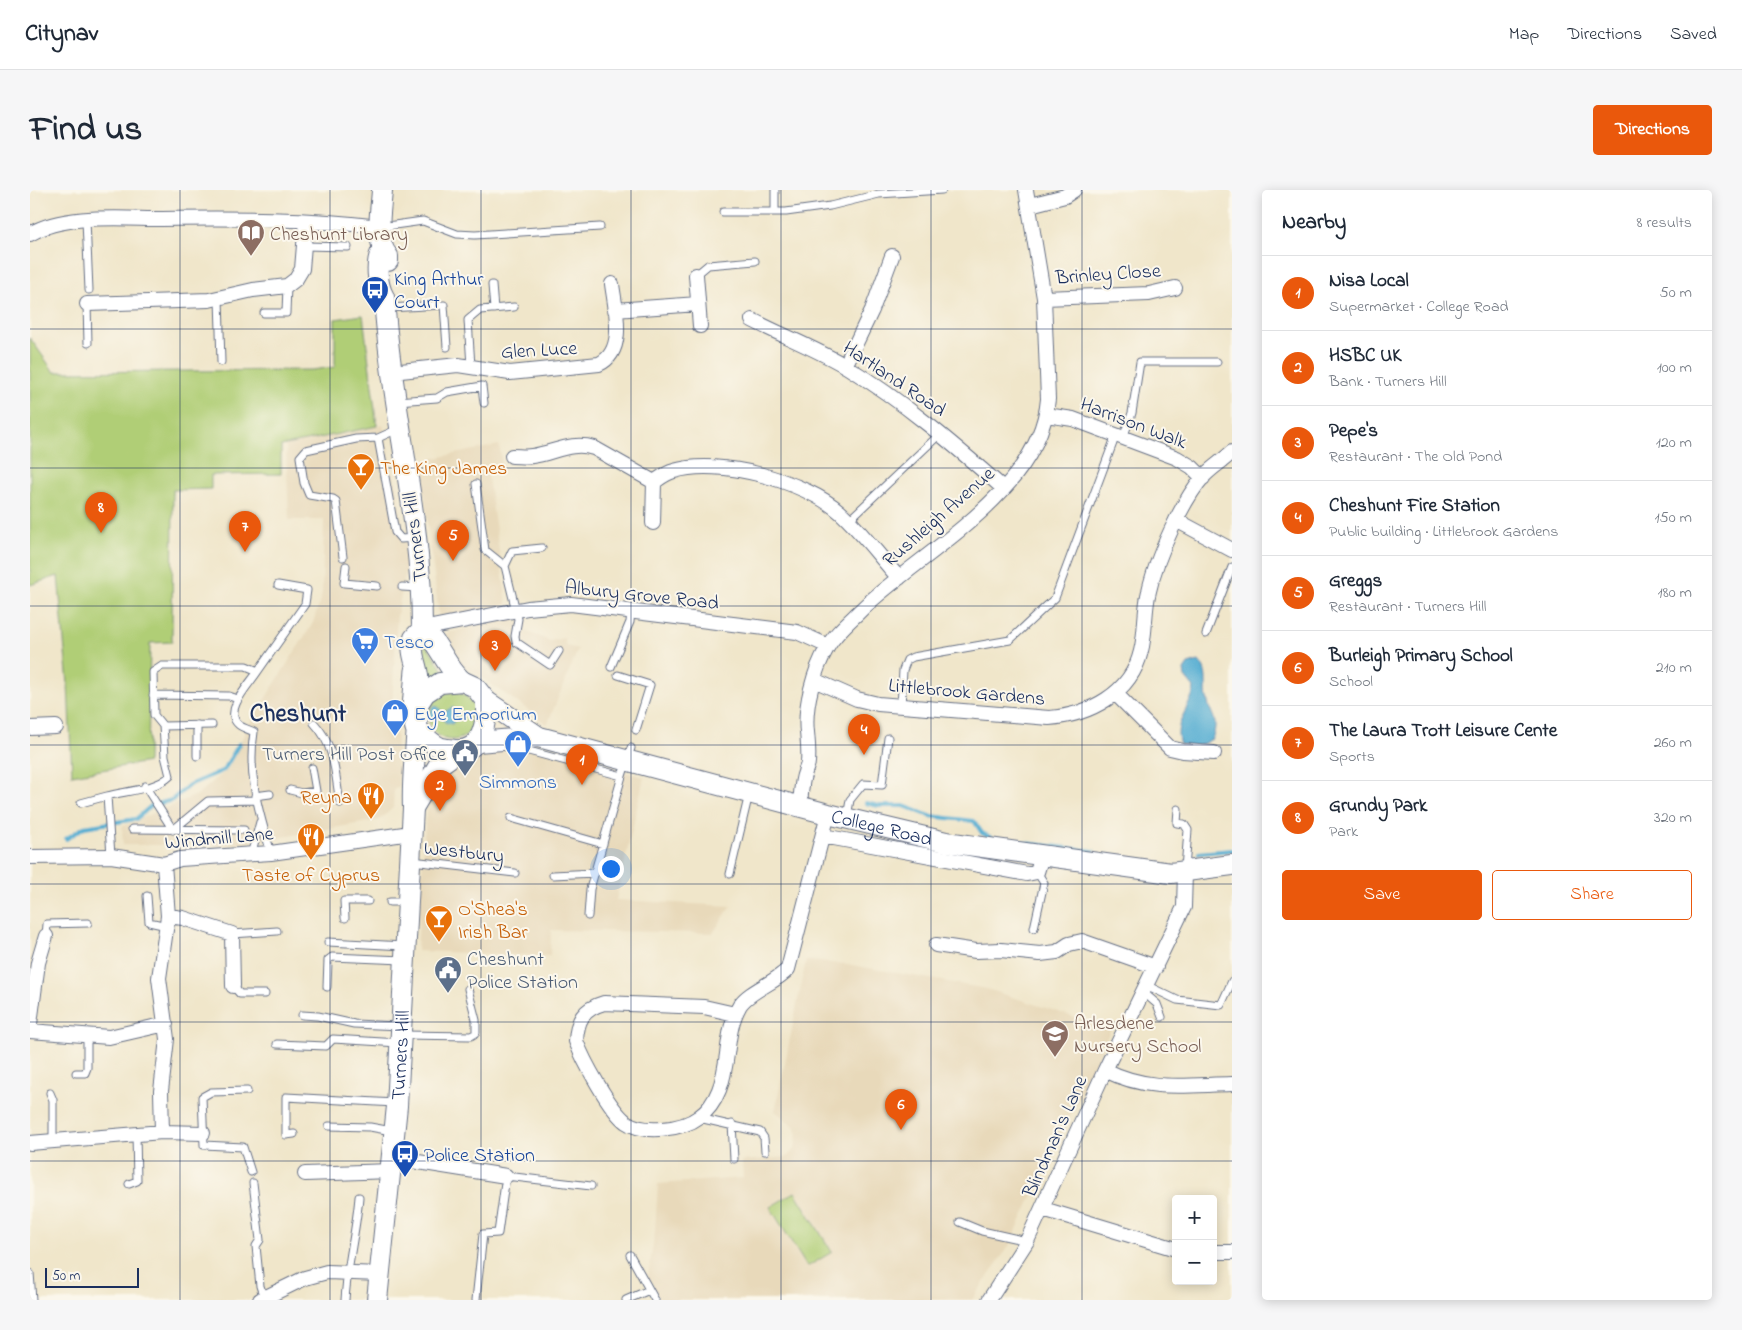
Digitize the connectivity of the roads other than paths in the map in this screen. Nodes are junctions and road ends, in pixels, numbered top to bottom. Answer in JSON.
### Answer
{"nodes":[{"id":1,"x":382,"y":190,"type":"edge"},
{"id":2,"x":775,"y":190,"type":"edge"},
{"id":3,"x":942,"y":190,"type":"edge"},
{"id":4,"x":1026,"y":190,"type":"edge"},
{"id":5,"x":1074,"y":190,"type":"edge"},
{"id":6,"x":1030,"y":205,"type":"junction"},
{"id":7,"x":723,"y":212,"type":"dead end"},
{"id":8,"x":775,"y":212,"type":"junction"},
{"id":9,"x":86,"y":220,"type":"junction"},
{"id":10,"x":306,"y":221,"type":"junction"},
{"id":11,"x":380,"y":227,"type":"junction"},
{"id":12,"x":600,"y":227,"type":"dead end"},
{"id":13,"x":30,"y":234,"type":"edge"},
{"id":14,"x":305,"y":246,"type":"junction"},
{"id":15,"x":348,"y":247,"type":"dead end"},
{"id":16,"x":892,"y":256,"type":"dead end"},
{"id":17,"x":755,"y":261,"type":"dead end"},
{"id":18,"x":696,"y":275,"type":"joint"},
{"id":19,"x":612,"y":284,"type":"dead end"},
{"id":20,"x":492,"y":285,"type":"dead end"},
{"id":21,"x":287,"y":286,"type":"junction"},
{"id":22,"x":1176,"y":288,"type":"dead end"},
{"id":23,"x":88,"y":297,"type":"junction"},
{"id":24,"x":1044,"y":298,"type":"junction"},
{"id":25,"x":219,"y":299,"type":"junction"},
{"id":26,"x":385,"y":303,"type":"junction"},
{"id":27,"x":698,"y":304,"type":"junction"},
{"id":28,"x":514,"y":307,"type":"dead end"},
{"id":29,"x":494,"y":309,"type":"junction"},
{"id":30,"x":615,"y":310,"type":"junction"},
{"id":31,"x":264,"y":313,"type":"dead end"},
{"id":32,"x":752,"y":320,"type":"dead end"},
{"id":33,"x":700,"y":326,"type":"dead end"},
{"id":34,"x":88,"y":343,"type":"dead end"},
{"id":35,"x":447,"y":346,"type":"dead end"},
{"id":36,"x":221,"y":362,"type":"dead end"},
{"id":37,"x":1217,"y":362,"type":"dead end"},
{"id":38,"x":471,"y":366,"type":"junction"},
{"id":39,"x":845,"y":366,"type":"junction"},
{"id":40,"x":391,"y":372,"type":"junction"},
{"id":41,"x":395,"y":401,"type":"junction"},
{"id":42,"x":484,"y":403,"type":"dead end"},
{"id":43,"x":1046,"y":415,"type":"junction"},
{"id":44,"x":399,"y":428,"type":"junction"},
{"id":45,"x":942,"y":433,"type":"junction"},
{"id":46,"x":1119,"y":436,"type":"junction"},
{"id":47,"x":378,"y":438,"type":"junction"},
{"id":48,"x":1232,"y":452,"type":"edge"},
{"id":49,"x":512,"y":456,"type":"dead end"},
{"id":50,"x":1203,"y":478,"type":"junction"},
{"id":51,"x":654,"y":482,"type":"junction"},
{"id":52,"x":476,"y":484,"type":"dead end"},
{"id":53,"x":1003,"y":488,"type":"junction"},
{"id":54,"x":1176,"y":520,"type":"junction"},
{"id":55,"x":848,"y":521,"type":"junction"},
{"id":56,"x":653,"y":523,"type":"dead end"},
{"id":57,"x":416,"y":538,"type":"junction"},
{"id":58,"x":542,"y":548,"type":"dead end"},
{"id":59,"x":1231,"y":548,"type":"edge"},
{"id":60,"x":343,"y":557,"type":"dead end"},
{"id":61,"x":346,"y":566,"type":"dead end"},
{"id":62,"x":505,"y":566,"type":"junction"},
{"id":63,"x":1232,"y":567,"type":"edge"},
{"id":64,"x":899,"y":578,"type":"junction"},
{"id":65,"x":278,"y":586,"type":"dead end"},
{"id":66,"x":377,"y":586,"type":"dead end"},
{"id":67,"x":514,"y":610,"type":"junction"},
{"id":68,"x":631,"y":611,"type":"junction"},
{"id":69,"x":422,"y":629,"type":"junction"},
{"id":70,"x":1206,"y":634,"type":"dead end"},
{"id":71,"x":828,"y":646,"type":"junction"},
{"id":72,"x":559,"y":651,"type":"dead end"},
{"id":73,"x":413,"y":660,"type":"junction"},
{"id":74,"x":611,"y":667,"type":"dead end"},
{"id":75,"x":258,"y":671,"type":"junction"},
{"id":76,"x":618,"y":675,"type":"dead end"},
{"id":77,"x":814,"y":680,"type":"junction"},
{"id":78,"x":462,"y":681,"type":"junction"},
{"id":79,"x":1116,"y":694,"type":"junction"},
{"id":80,"x":153,"y":695,"type":"junction"},
{"id":81,"x":238,"y":699,"type":"junction"},
{"id":82,"x":486,"y":701,"type":"junction"},
{"id":83,"x":418,"y":704,"type":"junction"},
{"id":84,"x":901,"y":708,"type":"junction"},
{"id":85,"x":314,"y":722,"type":"dead end"},
{"id":86,"x":163,"y":726,"type":"junction"},
{"id":87,"x":197,"y":726,"type":"junction"},
{"id":88,"x":212,"y":726,"type":"dead end"},
{"id":89,"x":56,"y":727,"type":"dead end"},
{"id":90,"x":415,"y":727,"type":"junction"},
{"id":91,"x":30,"y":728,"type":"edge"},
{"id":92,"x":636,"y":730,"type":"dead end"},
{"id":93,"x":539,"y":736,"type":"junction"},
{"id":94,"x":888,"y":738,"type":"dead end"},
{"id":95,"x":477,"y":744,"type":"junction"},
{"id":96,"x":1214,"y":753,"type":"dead end"},
{"id":97,"x":197,"y":756,"type":"dead end"},
{"id":98,"x":627,"y":762,"type":"junction"},
{"id":99,"x":312,"y":768,"type":"dead end"},
{"id":100,"x":144,"y":786,"type":"junction"},
{"id":101,"x":290,"y":790,"type":"dead end"},
{"id":102,"x":749,"y":793,"type":"junction"},
{"id":103,"x":270,"y":794,"type":"dead end"},
{"id":104,"x":107,"y":796,"type":"junction"},
{"id":105,"x":255,"y":798,"type":"junction"},
{"id":106,"x":340,"y":803,"type":"dead end"},
{"id":107,"x":81,"y":804,"type":"dead end"},
{"id":108,"x":800,"y":806,"type":"junction"},
{"id":109,"x":413,"y":808,"type":"junction"},
{"id":110,"x":1178,"y":809,"type":"dead end"},
{"id":111,"x":837,"y":816,"type":"junction"},
{"id":112,"x":511,"y":818,"type":"dead end"},
{"id":113,"x":260,"y":821,"type":"junction"},
{"id":114,"x":132,"y":829,"type":"dead end"},
{"id":115,"x":173,"y":830,"type":"junction"},
{"id":116,"x":244,"y":830,"type":"dead end"},
{"id":117,"x":411,"y":833,"type":"junction"},
{"id":118,"x":823,"y":836,"type":"junction"},
{"id":119,"x":603,"y":844,"type":"junction"},
{"id":120,"x":271,"y":853,"type":"junction"},
{"id":121,"x":251,"y":855,"type":"junction"},
{"id":122,"x":111,"y":856,"type":"junction"},
{"id":123,"x":30,"y":857,"type":"edge"},
{"id":124,"x":410,"y":861,"type":"junction"},
{"id":125,"x":164,"y":864,"type":"junction"},
{"id":126,"x":1040,"y":864,"type":"junction"},
{"id":127,"x":1232,"y":865,"type":"edge"},
{"id":128,"x":1185,"y":872,"type":"junction"},
{"id":129,"x":515,"y":873,"type":"dead end"},
{"id":130,"x":595,"y":873,"type":"junction"},
{"id":131,"x":730,"y":874,"type":"dead end"},
{"id":132,"x":552,"y":875,"type":"dead end"},
{"id":133,"x":147,"y":896,"type":"dead end"},
{"id":134,"x":368,"y":901,"type":"dead end"},
{"id":135,"x":588,"y":916,"type":"dead end"},
{"id":136,"x":345,"y":918,"type":"dead end"},
{"id":137,"x":167,"y":921,"type":"junction"},
{"id":138,"x":88,"y":923,"type":"dead end"},
{"id":139,"x":1034,"y":928,"type":"dead end"},
{"id":140,"x":277,"y":931,"type":"dead end"},
{"id":141,"x":232,"y":934,"type":"junction"},
{"id":142,"x":46,"y":936,"type":"joint"},
{"id":143,"x":328,"y":942,"type":"dead end"},
{"id":144,"x":936,"y":944,"type":"dead end"},
{"id":145,"x":406,"y":953,"type":"junction"},
{"id":146,"x":1156,"y":967,"type":"junction"},
{"id":147,"x":1232,"y":981,"type":"edge"},
{"id":148,"x":233,"y":986,"type":"joint"},
{"id":149,"x":327,"y":987,"type":"dead end"},
{"id":150,"x":468,"y":989,"type":"dead end"},
{"id":151,"x":1144,"y":989,"type":"junction"},
{"id":152,"x":265,"y":994,"type":"dead end"},
{"id":153,"x":735,"y":1014,"type":"junction"},
{"id":154,"x":302,"y":1016,"type":"dead end"},
{"id":155,"x":1162,"y":1017,"type":"dead end"},
{"id":156,"x":30,"y":1024,"type":"edge"},
{"id":157,"x":166,"y":1024,"type":"junction"},
{"id":158,"x":30,"y":1031,"type":"edge"},
{"id":159,"x":402,"y":1034,"type":"junction"},
{"id":160,"x":87,"y":1036,"type":"junction"},
{"id":161,"x":277,"y":1044,"type":"dead end"},
{"id":162,"x":1105,"y":1070,"type":"junction"},
{"id":163,"x":76,"y":1074,"type":"dead end"},
{"id":164,"x":1232,"y":1084,"type":"edge"},
{"id":165,"x":247,"y":1091,"type":"dead end"},
{"id":166,"x":50,"y":1093,"type":"dead end"},
{"id":167,"x":398,"y":1103,"type":"junction"},
{"id":168,"x":699,"y":1118,"type":"junction"},
{"id":169,"x":732,"y":1124,"type":"junction"},
{"id":170,"x":329,"y":1126,"type":"dead end"},
{"id":171,"x":395,"y":1131,"type":"junction"},
{"id":172,"x":162,"y":1132,"type":"junction"},
{"id":173,"x":203,"y":1133,"type":"junction"},
{"id":174,"x":136,"y":1134,"type":"junction"},
{"id":175,"x":294,"y":1134,"type":"dead end"},
{"id":176,"x":54,"y":1141,"type":"junction"},
{"id":177,"x":30,"y":1143,"type":"edge"},
{"id":178,"x":765,"y":1151,"type":"dead end"},
{"id":179,"x":734,"y":1159,"type":"dead end"},
{"id":180,"x":392,"y":1164,"type":"junction"},
{"id":181,"x":251,"y":1172,"type":"dead end"},
{"id":182,"x":305,"y":1174,"type":"dead end"},
{"id":183,"x":506,"y":1176,"type":"junction"},
{"id":184,"x":253,"y":1183,"type":"dead end"},
{"id":185,"x":129,"y":1184,"type":"dead end"},
{"id":186,"x":591,"y":1186,"type":"dead end"},
{"id":187,"x":359,"y":1197,"type":"dead end"},
{"id":188,"x":1043,"y":1209,"type":"junction"},
{"id":189,"x":960,"y":1222,"type":"dead end"},
{"id":190,"x":1027,"y":1241,"type":"junction"},
{"id":191,"x":1172,"y":1248,"type":"edge"},
{"id":192,"x":1217,"y":1252,"type":"edge"},
{"id":193,"x":1232,"y":1252,"type":"edge"},
{"id":194,"x":630,"y":1255,"type":"dead end"},
{"id":195,"x":348,"y":1272,"type":"junction"},
{"id":196,"x":30,"y":1273,"type":"edge"},
{"id":197,"x":380,"y":1274,"type":"junction"},
{"id":198,"x":649,"y":1290,"type":"junction"},
{"id":199,"x":262,"y":1299,"type":"edge"},
{"id":200,"x":32,"y":1300,"type":"edge"},
{"id":201,"x":345,"y":1300,"type":"edge"},
{"id":202,"x":377,"y":1300,"type":"edge"},
{"id":203,"x":476,"y":1300,"type":"edge"},
{"id":204,"x":626,"y":1300,"type":"edge"},
{"id":205,"x":655,"y":1300,"type":"edge"},
{"id":206,"x":989,"y":1300,"type":"edge"}],
"edges":[{"from":1,"to":11,"type":"main road","name":"Turners Hill"},
{"from":2,"to":8,"type":"lane"},
{"from":3,"to":8,"type":"lane"},
{"from":4,"to":6,"type":"street","name":"Rushleigh Avenue"},
{"from":5,"to":6,"type":"street"},
{"from":6,"to":24,"type":"street","name":"Rushleigh Avenue"},
{"from":7,"to":8,"type":"lane"},
{"from":9,"to":10,"type":"street"},
{"from":9,"to":13,"type":"street"},
{"from":9,"to":23,"type":"lane"},
{"from":10,"to":11,"type":"street"},
{"from":10,"to":14,"type":"street"},
{"from":11,"to":12,"type":"lane"},
{"from":11,"to":26,"type":"main road","name":"Turners Hill"},
{"from":14,"to":15,"type":"lane"},
{"from":14,"to":21,"type":"street"},
{"from":16,"to":39,"type":"street"},
{"from":17,"to":18,"type":"lane"},
{"from":18,"to":27,"type":"street"},
{"from":19,"to":30,"type":"street","name":"Glen Luce"},
{"from":20,"to":29,"type":"lane"},
{"from":21,"to":25,"type":"street"},
{"from":21,"to":31,"type":"lane"},
{"from":22,"to":24,"type":"street","name":"Brinley Close"},
{"from":23,"to":25,"type":"street"},
{"from":23,"to":34,"type":"lane"},
{"from":24,"to":43,"type":"street","name":"Rushleigh Avenue"},
{"from":25,"to":36,"type":"lane"},
{"from":26,"to":35,"type":"lane"},
{"from":26,"to":40,"type":"main road","name":"Turners Hill"},
{"from":27,"to":30,"type":"street"},
{"from":27,"to":33,"type":"street"},
{"from":28,"to":29,"type":"lane"},
{"from":29,"to":38,"type":"lane"},
{"from":30,"to":38,"type":"street","name":"Glen Luce"},
{"from":32,"to":39,"type":"street","name":"Hartland Road"},
{"from":37,"to":46,"type":"lane"},
{"from":38,"to":40,"type":"street","name":"Glen Luce"},
{"from":39,"to":45,"type":"street","name":"Hartland Road"},
{"from":40,"to":41,"type":"main road","name":"Turners Hill"},
{"from":41,"to":42,"type":"lane"},
{"from":41,"to":44,"type":"main road","name":"Turners Hill"},
{"from":43,"to":46,"type":"street","name":"Harrison Walk"},
{"from":43,"to":53,"type":"street","name":"Rushleigh Avenue"},
{"from":44,"to":47,"type":"lane"},
{"from":44,"to":57,"type":"main road","name":"Turners Hill"},
{"from":45,"to":53,"type":"street","name":"Hartland Road"},
{"from":45,"to":55,"type":"lane"},
{"from":46,"to":50,"type":"street","name":"Harrison Walk"},
{"from":46,"to":84,"type":"lane"},
{"from":47,"to":57,"type":"lane"},
{"from":47,"to":60,"type":"lane"},
{"from":48,"to":50,"type":"street","name":"Littlebrook Gardens"},
{"from":49,"to":51,"type":"street"},
{"from":50,"to":54,"type":"street","name":"Littlebrook Gardens"},
{"from":51,"to":55,"type":"street"},
{"from":51,"to":56,"type":"street"},
{"from":52,"to":62,"type":"lane"},
{"from":53,"to":64,"type":"street","name":"Rushleigh Avenue"},
{"from":54,"to":59,"type":"street"},
{"from":54,"to":79,"type":"street","name":"Littlebrook Gardens"},
{"from":55,"to":64,"type":"street"},
{"from":57,"to":69,"type":"main road","name":"Turners Hill"},
{"from":58,"to":62,"type":"lane"},
{"from":61,"to":66,"type":"lane"},
{"from":62,"to":67,"type":"lane"},
{"from":63,"to":70,"type":"lane"},
{"from":64,"to":71,"type":"street","name":"Rushleigh Avenue"},
{"from":65,"to":75,"type":"lane"},
{"from":67,"to":68,"type":"street","name":"Albury Grove Road"},
{"from":67,"to":69,"type":"street","name":"Albury Grove Road"},
{"from":67,"to":72,"type":"lane"},
{"from":68,"to":71,"type":"street","name":"Albury Grove Road"},
{"from":68,"to":74,"type":"lane"},
{"from":69,"to":73,"type":"main road","name":"Turners Hill"},
{"from":69,"to":78,"type":"main road"},
{"from":71,"to":77,"type":"street","name":"Rushleigh Avenue"},
{"from":73,"to":83,"type":"main road","name":"Turners Hill"},
{"from":73,"to":90,"type":"lane"},
{"from":75,"to":80,"type":"lane"},
{"from":75,"to":81,"type":"lane"},
{"from":76,"to":92,"type":"lane"},
{"from":77,"to":84,"type":"street","name":"Littlebrook Gardens"},
{"from":77,"to":108,"type":"street","name":"Rushleigh Avenue"},
{"from":78,"to":82,"type":"main road"},
{"from":78,"to":83,"type":"main road"},
{"from":79,"to":84,"type":"street","name":"Littlebrook Gardens"},
{"from":79,"to":96,"type":"street"},
{"from":80,"to":81,"type":"lane"},
{"from":80,"to":86,"type":"lane"},
{"from":81,"to":105,"type":"lane"},
{"from":82,"to":93,"type":"main road","name":"College Road"},
{"from":82,"to":95,"type":"main road"},
{"from":83,"to":90,"type":"main road"},
{"from":85,"to":106,"type":"lane"},
{"from":86,"to":87,"type":"lane"},
{"from":86,"to":100,"type":"lane"},
{"from":87,"to":88,"type":"lane"},
{"from":87,"to":97,"type":"lane"},
{"from":89,"to":91,"type":"street"},
{"from":90,"to":95,"type":"main road"},
{"from":90,"to":109,"type":"main road","name":"Turners Hill"},
{"from":93,"to":95,"type":"main road","name":"College Road"},
{"from":93,"to":98,"type":"main road","name":"College Road"},
{"from":94,"to":111,"type":"lane"},
{"from":95,"to":98,"type":"lane"},
{"from":95,"to":109,"type":"main road","name":"Turners Hill"},
{"from":98,"to":102,"type":"main road","name":"College Road"},
{"from":98,"to":119,"type":"lane"},
{"from":99,"to":101,"type":"lane"},
{"from":100,"to":104,"type":"lane"},
{"from":100,"to":115,"type":"lane"},
{"from":102,"to":108,"type":"main road","name":"College Road"},
{"from":102,"to":131,"type":"lane"},
{"from":103,"to":105,"type":"lane"},
{"from":104,"to":107,"type":"lane"},
{"from":104,"to":122,"type":"lane"},
{"from":105,"to":113,"type":"lane"},
{"from":105,"to":115,"type":"lane"},
{"from":108,"to":111,"type":"main road","name":"College Road"},
{"from":109,"to":117,"type":"main road","name":"Turners Hill"},
{"from":110,"to":128,"type":"lane"},
{"from":111,"to":118,"type":"street"},
{"from":111,"to":126,"type":"main road","name":"College Road"},
{"from":112,"to":119,"type":"lane"},
{"from":113,"to":120,"type":"lane"},
{"from":113,"to":121,"type":"lane"},
{"from":114,"to":115,"type":"lane"},
{"from":115,"to":116,"type":"lane"},
{"from":117,"to":120,"type":"street","name":"Windmill Lane"},
{"from":117,"to":124,"type":"main road","name":"Turners Hill"},
{"from":118,"to":126,"type":"street"},
{"from":118,"to":153,"type":"street"},
{"from":119,"to":130,"type":"lane"},
{"from":120,"to":121,"type":"street","name":"Windmill Lane"},
{"from":121,"to":125,"type":"street","name":"Windmill Lane"},
{"from":122,"to":123,"type":"street","name":"Windmill Lane"},
{"from":122,"to":125,"type":"street","name":"Windmill Lane"},
{"from":124,"to":129,"type":"lane","name":"Westbury"},
{"from":124,"to":145,"type":"main road","name":"Turners Hill"},
{"from":125,"to":137,"type":"street"},
{"from":126,"to":128,"type":"main road","name":"College Road"},
{"from":126,"to":139,"type":"lane"},
{"from":127,"to":128,"type":"main road","name":"College Road"},
{"from":128,"to":146,"type":"street","name":"Blindman's Lane"},
{"from":130,"to":132,"type":"lane"},
{"from":130,"to":135,"type":"lane"},
{"from":133,"to":137,"type":"lane"},
{"from":134,"to":136,"type":"lane"},
{"from":137,"to":141,"type":"street"},
{"from":137,"to":157,"type":"street"},
{"from":138,"to":142,"type":"lane"},
{"from":140,"to":141,"type":"lane"},
{"from":141,"to":148,"type":"street"},
{"from":142,"to":156,"type":"street"},
{"from":143,"to":145,"type":"lane"},
{"from":144,"to":146,"type":"street"},
{"from":145,"to":149,"type":"lane"},
{"from":145,"to":159,"type":"main road","name":"Turners Hill"},
{"from":146,"to":151,"type":"street","name":"Blindman's Lane"},
{"from":147,"to":151,"type":"lane"},
{"from":148,"to":152,"type":"lane"},
{"from":150,"to":159,"type":"lane"},
{"from":151,"to":155,"type":"lane"},
{"from":151,"to":162,"type":"street","name":"Blindman's Lane"},
{"from":153,"to":168,"type":"street"},
{"from":153,"to":168,"type":"street"},
{"from":154,"to":159,"type":"lane"},
{"from":157,"to":160,"type":"street"},
{"from":157,"to":172,"type":"street"},
{"from":158,"to":160,"type":"street"},
{"from":159,"to":161,"type":"lane"},
{"from":159,"to":167,"type":"main road","name":"Turners Hill"},
{"from":160,"to":163,"type":"lane"},
{"from":162,"to":164,"type":"street"},
{"from":162,"to":188,"type":"street","name":"Blindman's Lane"},
{"from":165,"to":173,"type":"lane"},
{"from":166,"to":176,"type":"lane"},
{"from":167,"to":171,"type":"main road","name":"Turners Hill"},
{"from":167,"to":175,"type":"lane"},
{"from":168,"to":169,"type":"lane"},
{"from":169,"to":178,"type":"lane"},
{"from":169,"to":179,"type":"lane"},
{"from":170,"to":171,"type":"lane"},
{"from":171,"to":180,"type":"main road","name":"Turners Hill"},
{"from":172,"to":173,"type":"street"},
{"from":172,"to":174,"type":"street"},
{"from":173,"to":181,"type":"lane"},
{"from":174,"to":176,"type":"street"},
{"from":174,"to":185,"type":"lane"},
{"from":176,"to":177,"type":"street"},
{"from":180,"to":182,"type":"street"},
{"from":180,"to":183,"type":"street"},
{"from":180,"to":197,"type":"main road","name":"Turners Hill"},
{"from":183,"to":186,"type":"lane"},
{"from":183,"to":203,"type":"lane"},
{"from":184,"to":199,"type":"lane"},
{"from":187,"to":195,"type":"lane"},
{"from":188,"to":190,"type":"street","name":"Blindman's Lane"},
{"from":188,"to":191,"type":"street"},
{"from":189,"to":190,"type":"lane"},
{"from":190,"to":206,"type":"street","name":"Blindman's Lane"},
{"from":192,"to":193,"type":"street"},
{"from":194,"to":198,"type":"lane"},
{"from":195,"to":197,"type":"street"},
{"from":195,"to":199,"type":"street"},
{"from":195,"to":201,"type":"lane"},
{"from":196,"to":200,"type":"lane"},
{"from":197,"to":202,"type":"main road","name":"Turners Hill"},
{"from":198,"to":204,"type":"lane"},
{"from":198,"to":205,"type":"lane"}]}
